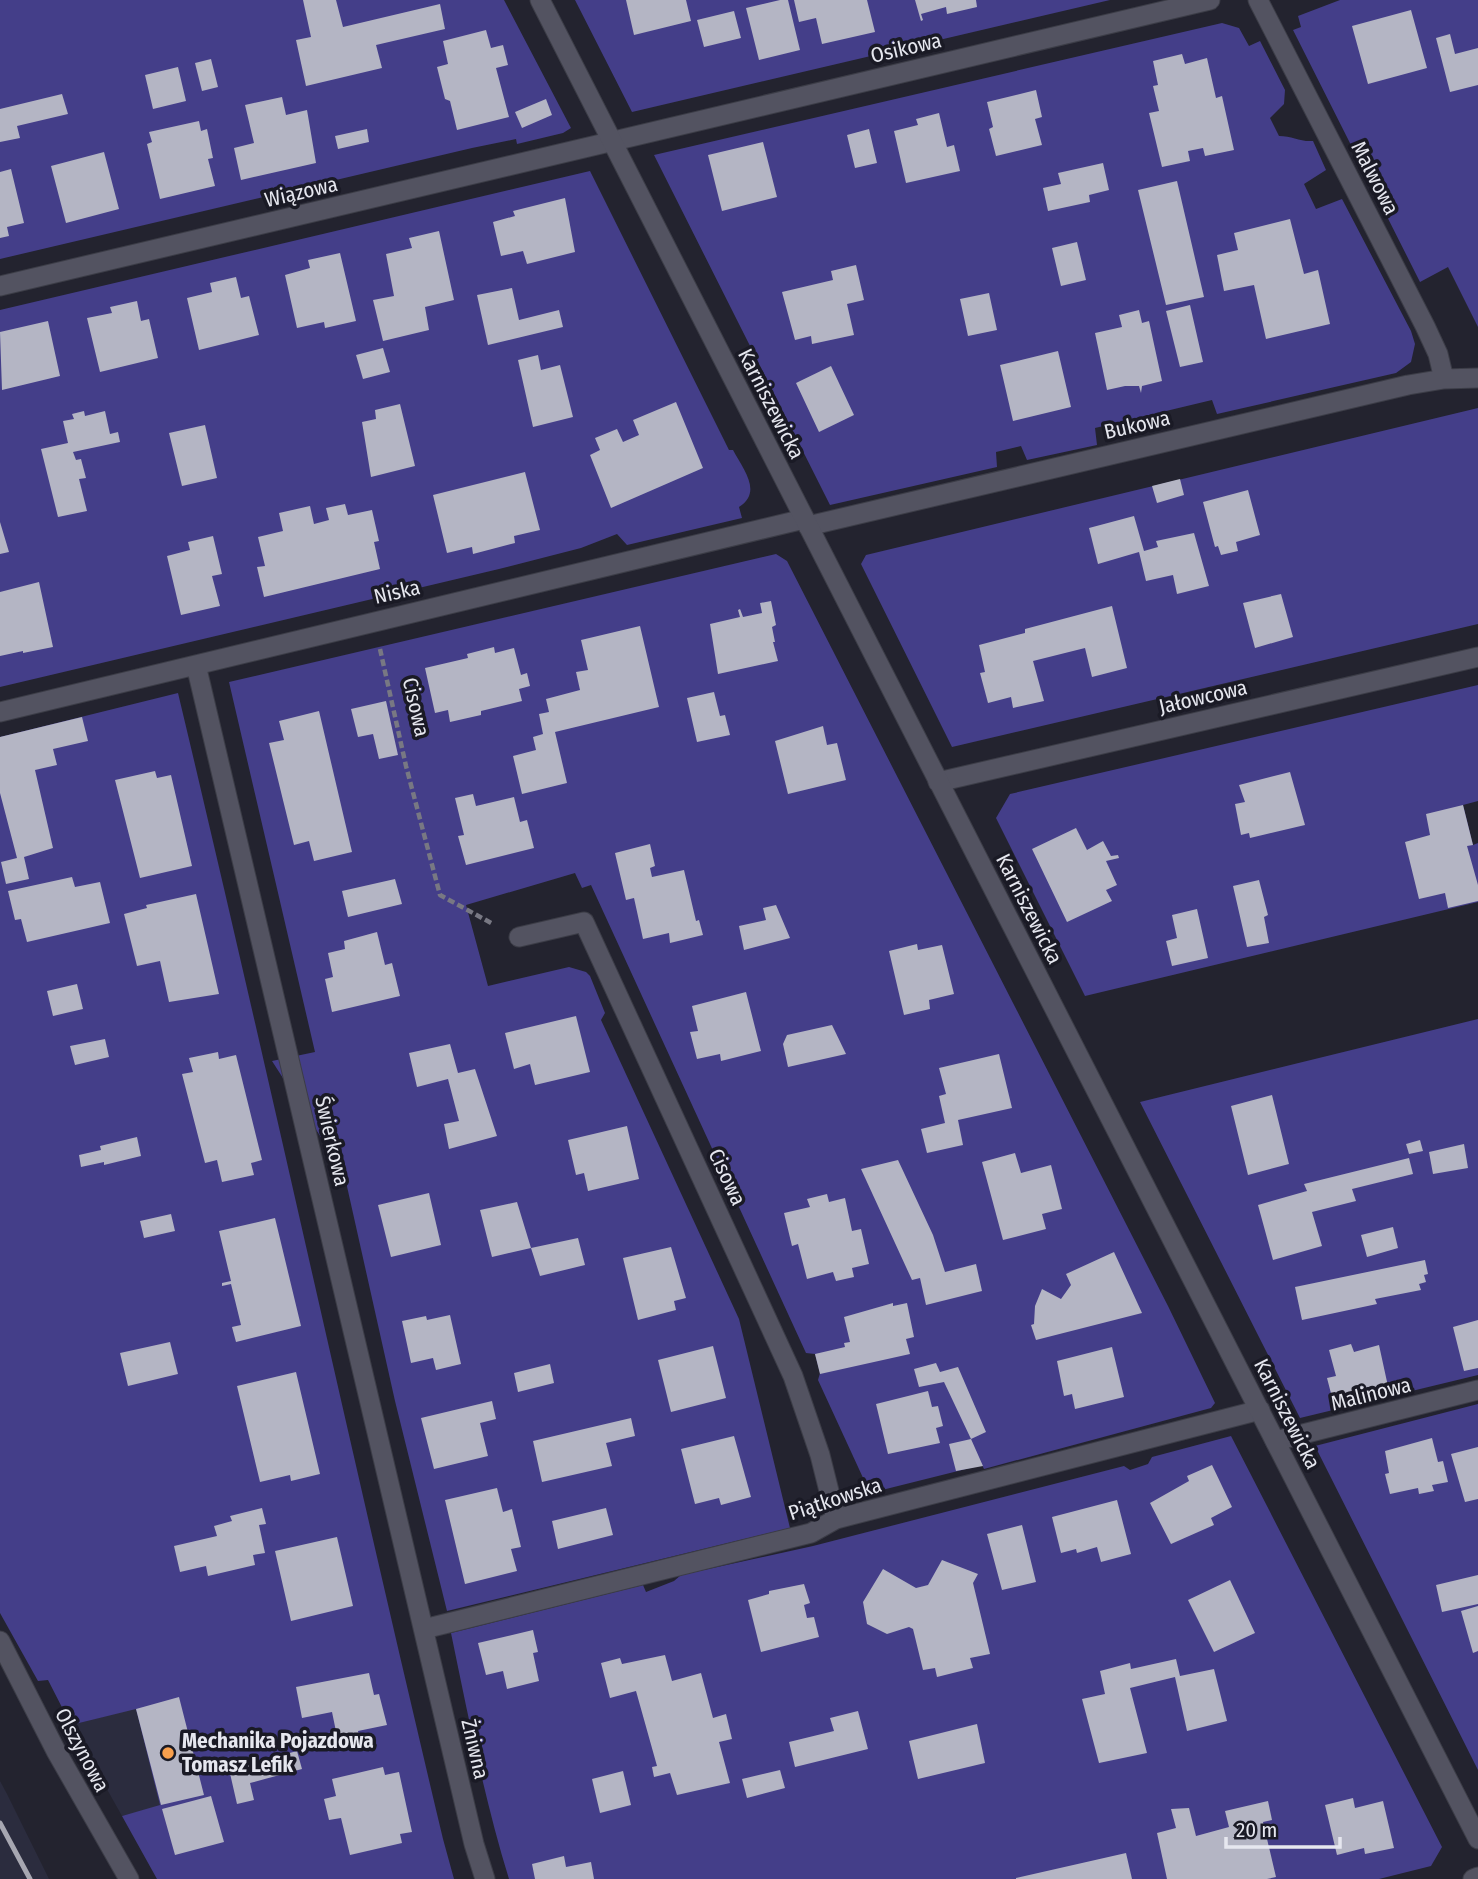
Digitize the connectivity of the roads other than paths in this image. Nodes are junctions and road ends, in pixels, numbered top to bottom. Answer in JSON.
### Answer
{"nodes":[{"id":1,"x":540,"y":0,"type":"edge"},
{"id":2,"x":1210,"y":0,"type":"edge"},
{"id":3,"x":1258,"y":0,"type":"edge"},
{"id":4,"x":612,"y":142,"type":"junction"},
{"id":5,"x":0,"y":286,"type":"edge"},
{"id":6,"x":1478,"y":378,"type":"edge"},
{"id":7,"x":1444,"y":379,"type":"junction"},
{"id":8,"x":806,"y":522,"type":"junction"},
{"id":9,"x":1478,"y":657,"type":"edge"},
{"id":10,"x":197,"y":665,"type":"junction"},
{"id":11,"x":0,"y":712,"type":"edge"},
{"id":12,"x":938,"y":782,"type":"junction"},
{"id":13,"x":519,"y":937,"type":"dead end"},
{"id":14,"x":1478,"y":1390,"type":"edge"},
{"id":15,"x":1260,"y":1410,"type":"junction"},
{"id":16,"x":1276,"y":1441,"type":"junction"},
{"id":17,"x":836,"y":1520,"type":"junction"},
{"id":18,"x":424,"y":1629,"type":"junction"},
{"id":19,"x":0,"y":1641,"type":"edge"},
{"id":20,"x":1478,"y":1839,"type":"edge"},
{"id":21,"x":128,"y":1879,"type":"edge"},
{"id":22,"x":485,"y":1879,"type":"edge"}],
"edges":[{"from":1,"to":4,"type":"street","name":"Karniszewicka"},
{"from":2,"to":4,"type":"street","name":"Osikowa"},
{"from":3,"to":7,"type":"street","name":"Malwowa"},
{"from":4,"to":5,"type":"street","name":"Wiązowa"},
{"from":4,"to":8,"type":"street","name":"Karniszewicka"},
{"from":6,"to":7,"type":"street","name":"Bukowa"},
{"from":7,"to":8,"type":"street","name":"Bukowa"},
{"from":8,"to":10,"type":"street","name":"Niska"},
{"from":8,"to":12,"type":"street","name":"Karniszewicka"},
{"from":9,"to":12,"type":"street","name":"Jałowcowa"},
{"from":10,"to":11,"type":"street","name":"Niska"},
{"from":10,"to":18,"type":"street","name":"Świerkowa"},
{"from":12,"to":15,"type":"street","name":"Karniszewicka"},
{"from":13,"to":17,"type":"street","name":"Cisowa"},
{"from":14,"to":16,"type":"street","name":"Malinowa"},
{"from":15,"to":16,"type":"street","name":"Karniszewicka"},
{"from":15,"to":17,"type":"street","name":"Piątkowska"},
{"from":16,"to":20,"type":"street","name":"Karniszewicka"},
{"from":17,"to":18,"type":"street","name":"Piątkowska"},
{"from":18,"to":22,"type":"street","name":"Żniwna"},
{"from":19,"to":21,"type":"street","name":"Olszynowa"}]}
